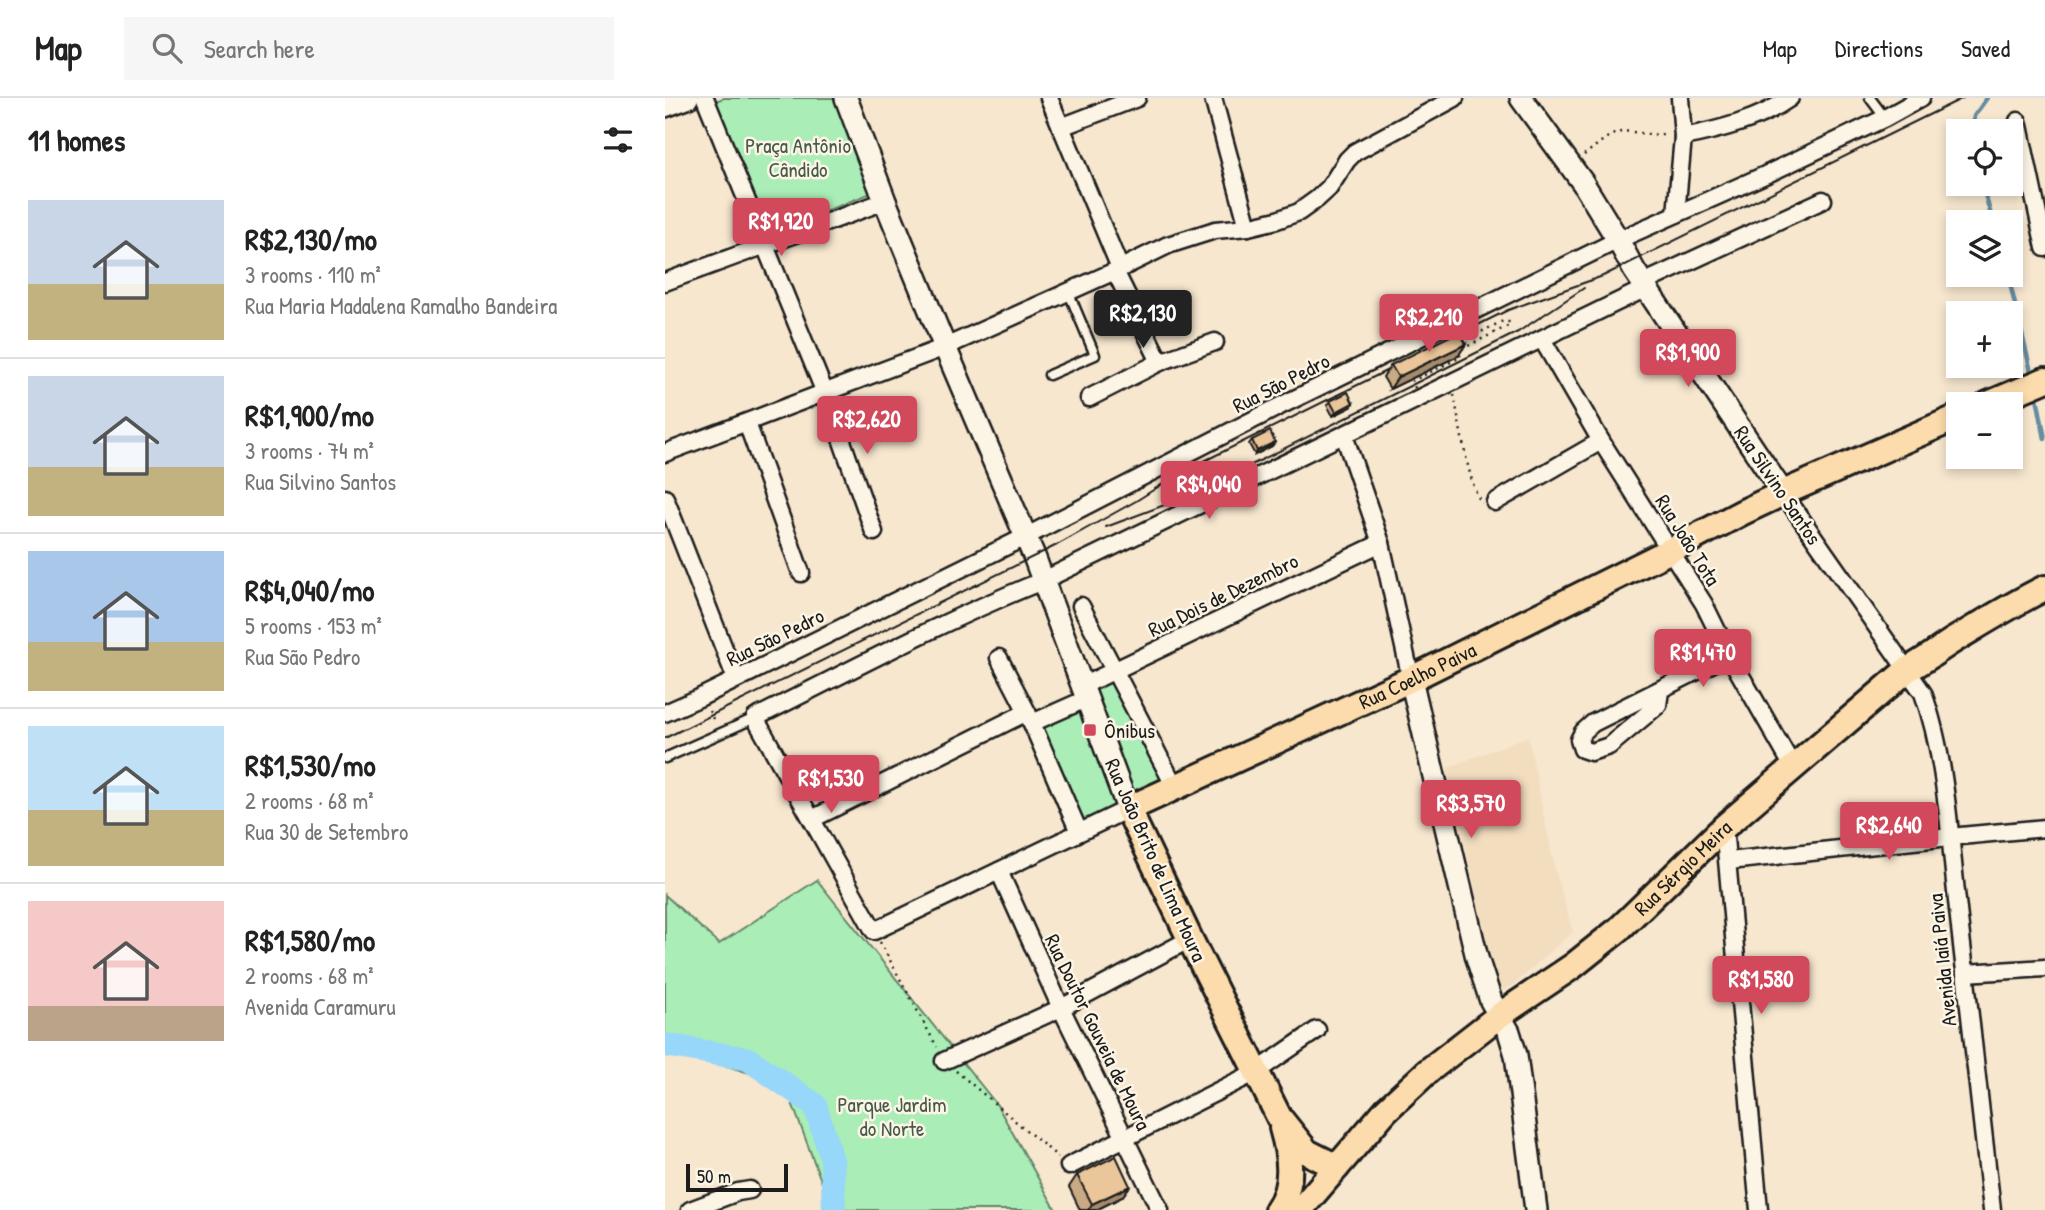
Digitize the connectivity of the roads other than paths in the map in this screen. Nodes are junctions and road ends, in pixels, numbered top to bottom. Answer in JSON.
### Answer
{"nodes":[{"id":1,"x":687,"y":98,"type":"edge"},
{"id":2,"x":705,"y":98,"type":"edge"},
{"id":3,"x":846,"y":98,"type":"edge"},
{"id":4,"x":1049,"y":98,"type":"edge"},
{"id":5,"x":1137,"y":98,"type":"edge"},
{"id":6,"x":1213,"y":98,"type":"edge"},
{"id":7,"x":1455,"y":98,"type":"edge"},
{"id":8,"x":1521,"y":98,"type":"edge"},
{"id":9,"x":1680,"y":98,"type":"edge"},
{"id":10,"x":1790,"y":98,"type":"edge"},
{"id":11,"x":1870,"y":98,"type":"edge"},
{"id":12,"x":1921,"y":98,"type":"edge"},
{"id":13,"x":665,"y":106,"type":"edge"},
{"id":14,"x":1885,"y":118,"type":"junction"},
{"id":15,"x":1061,"y":127,"type":"junction"},
{"id":16,"x":1682,"y":133,"type":"junction"},
{"id":17,"x":2023,"y":145,"type":"edge"},
{"id":18,"x":1823,"y":200,"type":"dead end"},
{"id":19,"x":885,"y":201,"type":"junction"},
{"id":20,"x":1676,"y":214,"type":"junction"},
{"id":21,"x":1248,"y":227,"type":"junction"},
{"id":22,"x":1618,"y":240,"type":"junction"},
{"id":23,"x":764,"y":245,"type":"junction"},
{"id":24,"x":2045,"y":248,"type":"edge"},
{"id":25,"x":1117,"y":270,"type":"junction"},
{"id":26,"x":665,"y":282,"type":"edge"},
{"id":27,"x":1644,"y":285,"type":"junction"},
{"id":28,"x":1068,"y":291,"type":"junction"},
{"id":29,"x":1542,"y":339,"type":"junction"},
{"id":30,"x":1215,"y":342,"type":"dead end"},
{"id":31,"x":945,"y":347,"type":"junction"},
{"id":32,"x":1160,"y":362,"type":"junction"},
{"id":33,"x":1049,"y":375,"type":"dead end"},
{"id":34,"x":2045,"y":380,"type":"edge"},
{"id":35,"x":2016,"y":392,"type":"edge"},
{"id":36,"x":825,"y":393,"type":"junction"},
{"id":37,"x":1089,"y":398,"type":"dead end"},
{"id":38,"x":1946,"y":422,"type":"edge"},
{"id":39,"x":747,"y":423,"type":"junction"},
{"id":40,"x":1344,"y":435,"type":"junction"},
{"id":41,"x":1601,"y":441,"type":"junction"},
{"id":42,"x":665,"y":453,"type":"edge"},
{"id":43,"x":1783,"y":493,"type":"junction"},
{"id":44,"x":665,"y":498,"type":"edge"},
{"id":45,"x":1495,"y":502,"type":"road end"},
{"id":46,"x":874,"y":532,"type":"dead end"},
{"id":47,"x":1381,"y":543,"type":"junction"},
{"id":48,"x":1030,"y":547,"type":"junction"},
{"id":49,"x":1669,"y":551,"type":"junction"},
{"id":50,"x":801,"y":573,"type":"dead end"},
{"id":51,"x":1042,"y":581,"type":"junction"},
{"id":52,"x":2045,"y":588,"type":"edge"},
{"id":53,"x":1081,"y":606,"type":"dead end"},
{"id":54,"x":1729,"y":655,"type":"junction"},
{"id":55,"x":999,"y":658,"type":"dead end"},
{"id":56,"x":1115,"y":670,"type":"junction"},
{"id":57,"x":1907,"y":670,"type":"junction"},
{"id":58,"x":736,"y":679,"type":"junction"},
{"id":59,"x":1411,"y":679,"type":"junction"},
{"id":60,"x":1660,"y":691,"type":"junction"},
{"id":61,"x":1084,"y":692,"type":"junction"},
{"id":62,"x":665,"y":713,"type":"edge"},
{"id":63,"x":1030,"y":717,"type":"junction"},
{"id":64,"x":755,"y":718,"type":"junction"},
{"id":65,"x":665,"y":758,"type":"edge"},
{"id":66,"x":1794,"y":767,"type":"junction"},
{"id":67,"x":1175,"y":787,"type":"junction"},
{"id":68,"x":1128,"y":808,"type":"junction"},
{"id":69,"x":812,"y":819,"type":"junction"},
{"id":70,"x":1724,"y":827,"type":"junction"},
{"id":71,"x":2045,"y":828,"type":"edge"},
{"id":72,"x":1079,"y":832,"type":"junction"},
{"id":73,"x":1949,"y":836,"type":"junction"},
{"id":74,"x":1729,"y":861,"type":"junction"},
{"id":75,"x":999,"y":871,"type":"junction"},
{"id":76,"x":1190,"y":940,"type":"junction"},
{"id":77,"x":2045,"y":968,"type":"edge"},
{"id":78,"x":1965,"y":973,"type":"junction"},
{"id":79,"x":1061,"y":1007,"type":"junction"},
{"id":80,"x":1500,"y":1015,"type":"junction"},
{"id":81,"x":1317,"y":1030,"type":"dead end"},
{"id":82,"x":944,"y":1061,"type":"dead end"},
{"id":83,"x":1255,"y":1072,"type":"junction"},
{"id":84,"x":1279,"y":1117,"type":"junction"},
{"id":85,"x":1125,"y":1136,"type":"junction"},
{"id":86,"x":1069,"y":1166,"type":"dead end"},
{"id":87,"x":1337,"y":1167,"type":"junction"},
{"id":88,"x":750,"y":1190,"type":"dead end"},
{"id":89,"x":1302,"y":1209,"type":"edge"},
{"id":90,"x":690,"y":1210,"type":"edge"},
{"id":91,"x":1160,"y":1210,"type":"edge"},
{"id":92,"x":1277,"y":1210,"type":"edge"},
{"id":93,"x":1536,"y":1210,"type":"edge"},
{"id":94,"x":1759,"y":1210,"type":"edge"},
{"id":95,"x":1992,"y":1210,"type":"edge"}],
"edges":[{"from":1,"to":13,"type":"street"},
{"from":2,"to":23,"type":"street"},
{"from":3,"to":19,"type":"street","name":"Rua João Brito de Lima Moura"},
{"from":4,"to":15,"type":"street"},
{"from":5,"to":15,"type":"street"},
{"from":6,"to":21,"type":"street"},
{"from":7,"to":21,"type":"street"},
{"from":8,"to":22,"type":"street","name":"Rua Silvino Santos"},
{"from":9,"to":16,"type":"street"},
{"from":10,"to":16,"type":"street"},
{"from":11,"to":14,"type":"lane"},
{"from":12,"to":14,"type":"street","name":"Rua São Pedro"},
{"from":14,"to":20,"type":"street","name":"Rua São Pedro"},
{"from":15,"to":25,"type":"street"},
{"from":16,"to":20,"type":"street"},
{"from":17,"to":24,"type":"street"},
{"from":18,"to":27,"type":"street"},
{"from":19,"to":23,"type":"street"},
{"from":19,"to":31,"type":"street","name":"Rua João Brito de Lima Moura"},
{"from":20,"to":22,"type":"street","name":"Rua São Pedro"},
{"from":21,"to":25,"type":"street"},
{"from":22,"to":27,"type":"street","name":"Rua Silvino Santos"},
{"from":22,"to":48,"type":"street","name":"Rua São Pedro"},
{"from":23,"to":26,"type":"street"},
{"from":23,"to":36,"type":"street"},
{"from":25,"to":28,"type":"street"},
{"from":25,"to":32,"type":"street"},
{"from":27,"to":29,"type":"street"},
{"from":27,"to":43,"type":"street","name":"Rua Silvino Santos"},
{"from":28,"to":31,"type":"street"},
{"from":28,"to":33,"type":"lane"},
{"from":29,"to":40,"type":"street"},
{"from":29,"to":41,"type":"street","name":"Rua João Tota"},
{"from":30,"to":32,"type":"street"},
{"from":31,"to":36,"type":"street"},
{"from":31,"to":48,"type":"street","name":"Rua João Brito de Lima Moura"},
{"from":32,"to":37,"type":"street"},
{"from":34,"to":35,"type":"main road"},
{"from":36,"to":39,"type":"street"},
{"from":36,"to":46,"type":"street"},
{"from":38,"to":43,"type":"main road","name":"Rua Coelho Paiva"},
{"from":39,"to":42,"type":"street"},
{"from":39,"to":50,"type":"street"},
{"from":40,"to":47,"type":"street"},
{"from":40,"to":51,"type":"street"},
{"from":41,"to":45,"type":"street"},
{"from":41,"to":49,"type":"street","name":"Rua João Tota"},
{"from":43,"to":49,"type":"main road","name":"Rua Coelho Paiva"},
{"from":43,"to":57,"type":"street","name":"Rua Silvino Santos"},
{"from":44,"to":58,"type":"street"},
{"from":47,"to":56,"type":"street","name":"Rua Dois de Dezembro"},
{"from":47,"to":59,"type":"street"},
{"from":48,"to":51,"type":"street","name":"Rua João Brito de Lima Moura"},
{"from":48,"to":58,"type":"street","name":"Rua São Pedro"},
{"from":49,"to":54,"type":"street","name":"Rua João Tota"},
{"from":49,"to":59,"type":"main road","name":"Rua Coelho Paiva"},
{"from":51,"to":61,"type":"street","name":"Rua João Brito de Lima Moura"},
{"from":51,"to":64,"type":"street"},
{"from":52,"to":57,"type":"main road","name":"Rua Sérgio Meira"},
{"from":53,"to":56,"type":"street"},
{"from":54,"to":60,"type":"street"},
{"from":54,"to":66,"type":"street","name":"Rua João Tota"},
{"from":55,"to":63,"type":"street"},
{"from":56,"to":61,"type":"street","name":"Rua Dois de Dezembro"},
{"from":56,"to":67,"type":"street"},
{"from":57,"to":66,"type":"main road","name":"Rua Sérgio Meira"},
{"from":57,"to":73,"type":"street","name":"Avenida Iaiá Paiva"},
{"from":58,"to":62,"type":"street","name":"Rua São Pedro"},
{"from":59,"to":67,"type":"main road","name":"Rua Coelho Paiva"},
{"from":59,"to":80,"type":"street"},
{"from":60,"to":60,"type":"street"},
{"from":61,"to":63,"type":"street","name":"Rua Dois de Dezembro"},
{"from":61,"to":68,"type":"street","name":"Rua João Brito de Lima Moura"},
{"from":63,"to":69,"type":"street","name":"Rua Dois de Dezembro"},
{"from":63,"to":72,"type":"street"},
{"from":64,"to":65,"type":"lane"},
{"from":64,"to":69,"type":"street"},
{"from":66,"to":70,"type":"main road","name":"Rua Sérgio Meira"},
{"from":67,"to":68,"type":"main road","name":"Rua Coelho Paiva"},
{"from":68,"to":72,"type":"street","name":"Rua Coelho Paiva"},
{"from":68,"to":76,"type":"main road","name":"Rua João Brito de Lima Moura"},
{"from":69,"to":75,"type":"street","name":"Rua Coelho Paiva"},
{"from":70,"to":74,"type":"street"},
{"from":70,"to":80,"type":"main road","name":"Rua Sérgio Meira"},
{"from":71,"to":73,"type":"street"},
{"from":72,"to":75,"type":"street","name":"Rua Coelho Paiva"},
{"from":73,"to":74,"type":"street"},
{"from":73,"to":78,"type":"street","name":"Avenida Iaiá Paiva"},
{"from":74,"to":94,"type":"street"},
{"from":75,"to":79,"type":"street","name":"Rua Doutor Gouveia de Moura"},
{"from":76,"to":79,"type":"street"},
{"from":76,"to":83,"type":"main road","name":"Rua João Brito de Lima Moura"},
{"from":77,"to":78,"type":"street"},
{"from":78,"to":95,"type":"street","name":"Avenida Iaiá Paiva"},
{"from":79,"to":82,"type":"street"},
{"from":79,"to":85,"type":"street","name":"Rua Doutor Gouveia de Moura"},
{"from":80,"to":87,"type":"main road","name":"Rua Sérgio Meira"},
{"from":80,"to":93,"type":"street"},
{"from":81,"to":83,"type":"street"},
{"from":83,"to":84,"type":"main road","name":"Rua João Brito de Lima Moura"},
{"from":83,"to":85,"type":"street"},
{"from":84,"to":87,"type":"main road"},
{"from":84,"to":92,"type":"main road"},
{"from":85,"to":86,"type":"street"},
{"from":85,"to":91,"type":"street","name":"Rua Doutor Gouveia de Moura"},
{"from":87,"to":89,"type":"main road","name":"Rua Sérgio Meira"},
{"from":88,"to":90,"type":"street"}]}
